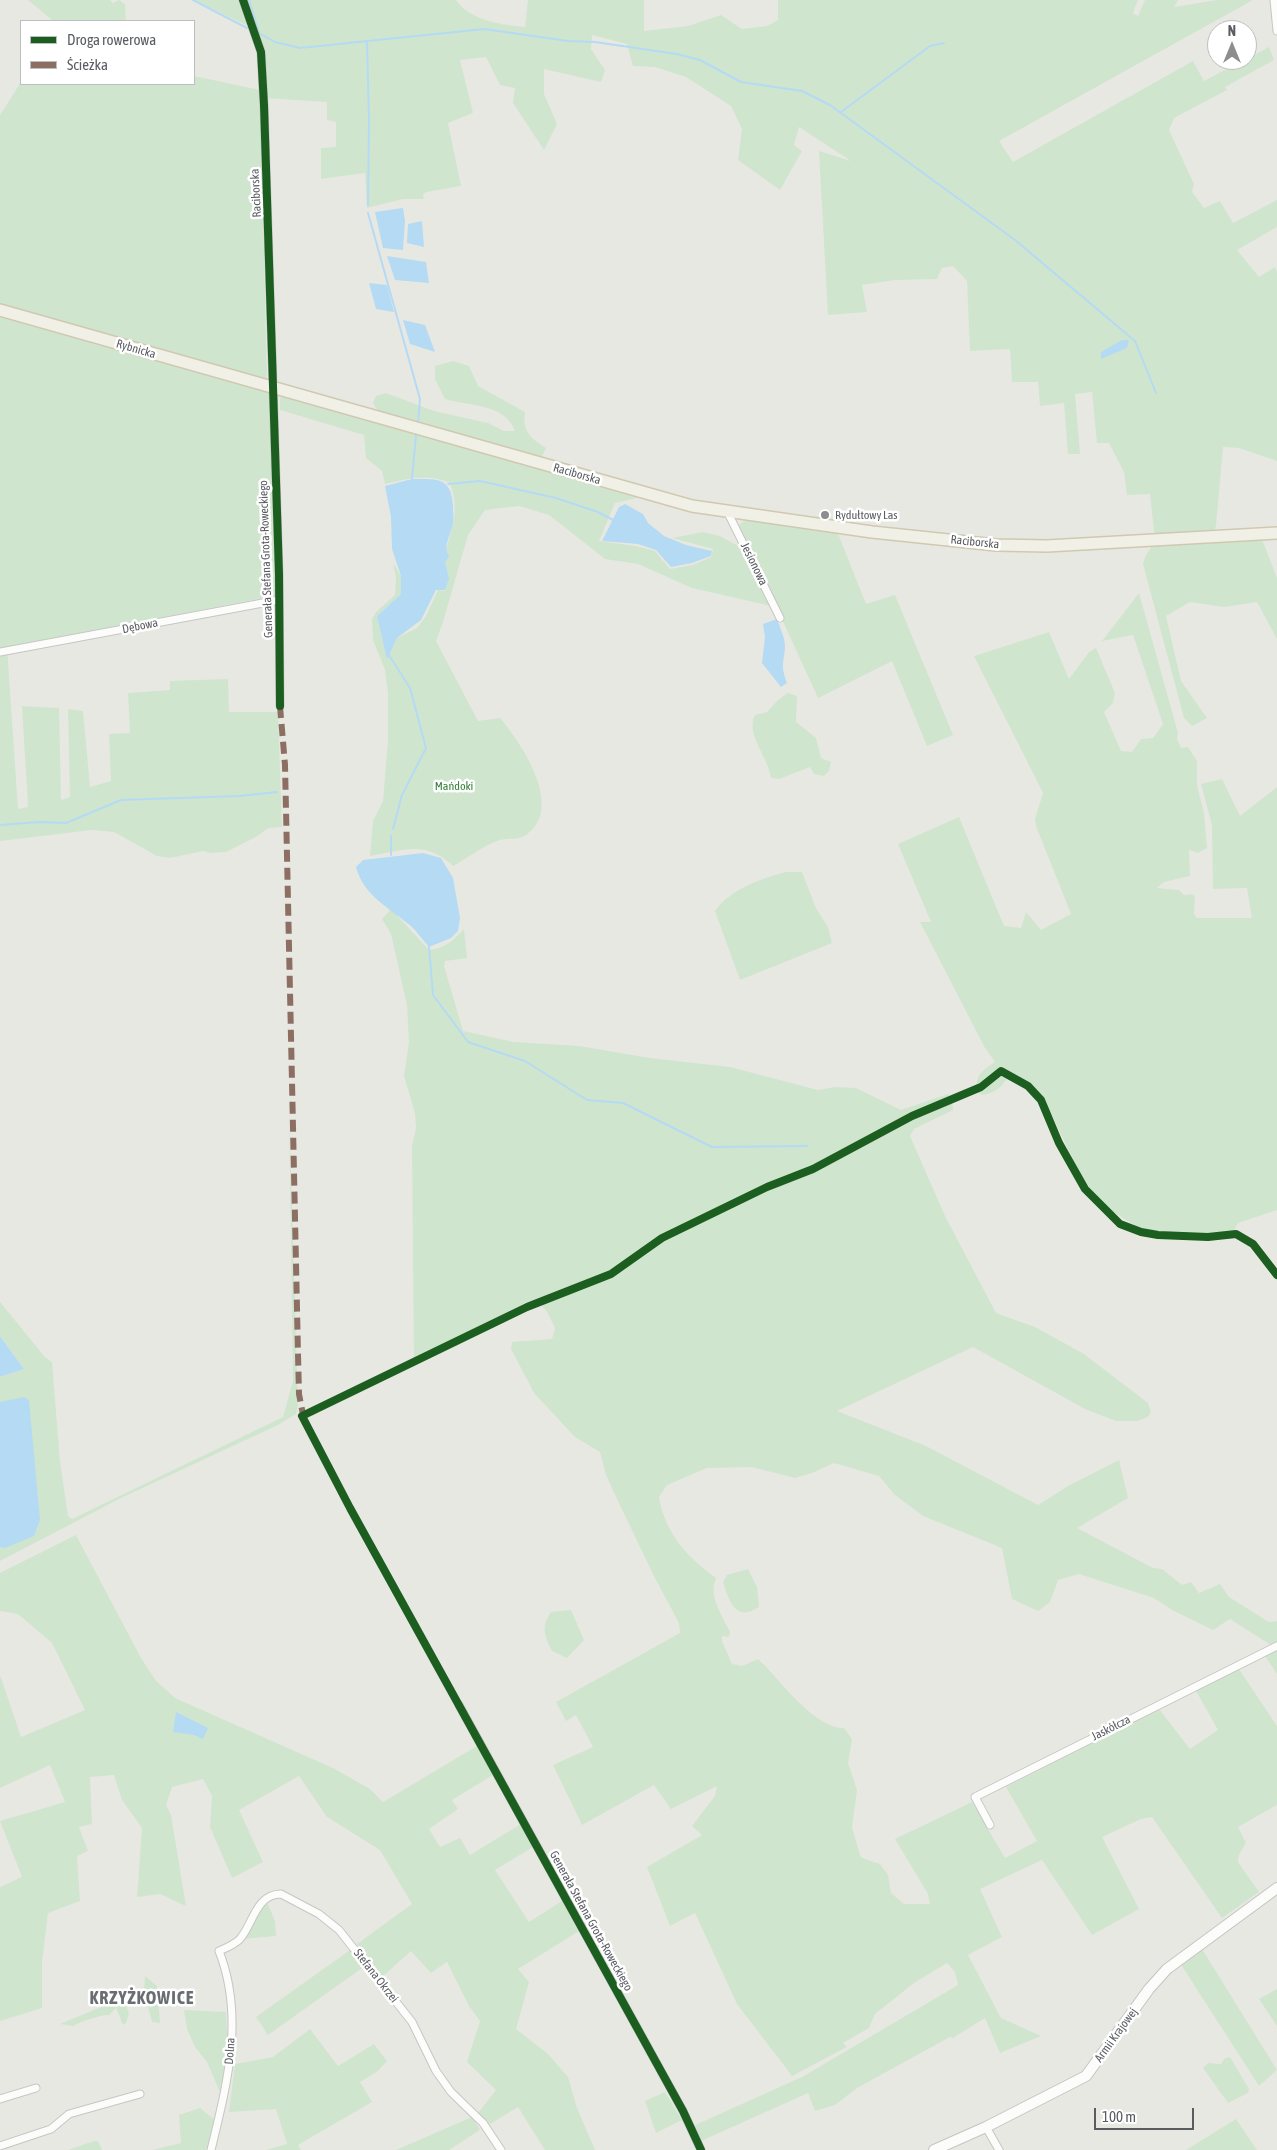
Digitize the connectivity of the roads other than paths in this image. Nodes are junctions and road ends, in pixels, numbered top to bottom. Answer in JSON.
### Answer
{"nodes":[{"id":1,"x":243,"y":0,"type":"edge"},
{"id":2,"x":1274,"y":0,"type":"edge"},
{"id":3,"x":1277,"y":31,"type":"edge"},
{"id":4,"x":0,"y":310,"type":"edge"},
{"id":5,"x":272,"y":388,"type":"junction"},
{"id":6,"x":727,"y":511,"type":"junction"},
{"id":7,"x":1277,"y":533,"type":"edge"},
{"id":8,"x":279,"y":600,"type":"junction"},
{"id":9,"x":780,"y":618,"type":"dead end"},
{"id":10,"x":0,"y":652,"type":"edge"},
{"id":11,"x":280,"y":706,"type":"dead end"},
{"id":12,"x":1277,"y":1646,"type":"edge"},
{"id":13,"x":459,"y":1705,"type":"dead end"},
{"id":14,"x":990,"y":1825,"type":"dead end"},
{"id":15,"x":1277,"y":1888,"type":"edge"},
{"id":16,"x":219,"y":1951,"type":"joint"},
{"id":17,"x":36,"y":2088,"type":"dead end"},
{"id":18,"x":140,"y":2094,"type":"dead end"},
{"id":19,"x":0,"y":2099,"type":"edge"},
{"id":20,"x":986,"y":2127,"type":"junction"},
{"id":21,"x":0,"y":2146,"type":"edge"},
{"id":22,"x":211,"y":2150,"type":"edge"},
{"id":23,"x":501,"y":2150,"type":"edge"},
{"id":24,"x":701,"y":2150,"type":"edge"},
{"id":25,"x":934,"y":2150,"type":"edge"},
{"id":26,"x":999,"y":2150,"type":"edge"}],
"edges":[{"from":1,"to":5,"type":"street","name":"Raciborska"},
{"from":2,"to":3,"type":"street"},
{"from":4,"to":5,"type":"main road","name":"Rybnicka"},
{"from":5,"to":6,"type":"main road","name":"Raciborska"},
{"from":5,"to":8,"type":"street","name":"Generała Stefana Grota-Roweckiego"},
{"from":6,"to":7,"type":"main road","name":"Raciborska"},
{"from":6,"to":9,"type":"street","name":"Jesionowa"},
{"from":8,"to":10,"type":"street","name":"Dębowa"},
{"from":8,"to":11,"type":"street","name":"Generała Stefana Grota-Roweckiego"},
{"from":12,"to":14,"type":"street","name":"Jaskółcza"},
{"from":13,"to":24,"type":"street","name":"Generała Stefana Grota-Roweckiego"},
{"from":15,"to":20,"type":"street","name":"Armii Krajowej"},
{"from":16,"to":22,"type":"street","name":"Dolna"},
{"from":16,"to":23,"type":"street","name":"Stefana Okrzei"},
{"from":17,"to":19,"type":"street"},
{"from":18,"to":21,"type":"street"},
{"from":20,"to":25,"type":"street","name":"Armii Krajowej"},
{"from":20,"to":26,"type":"street"}]}
